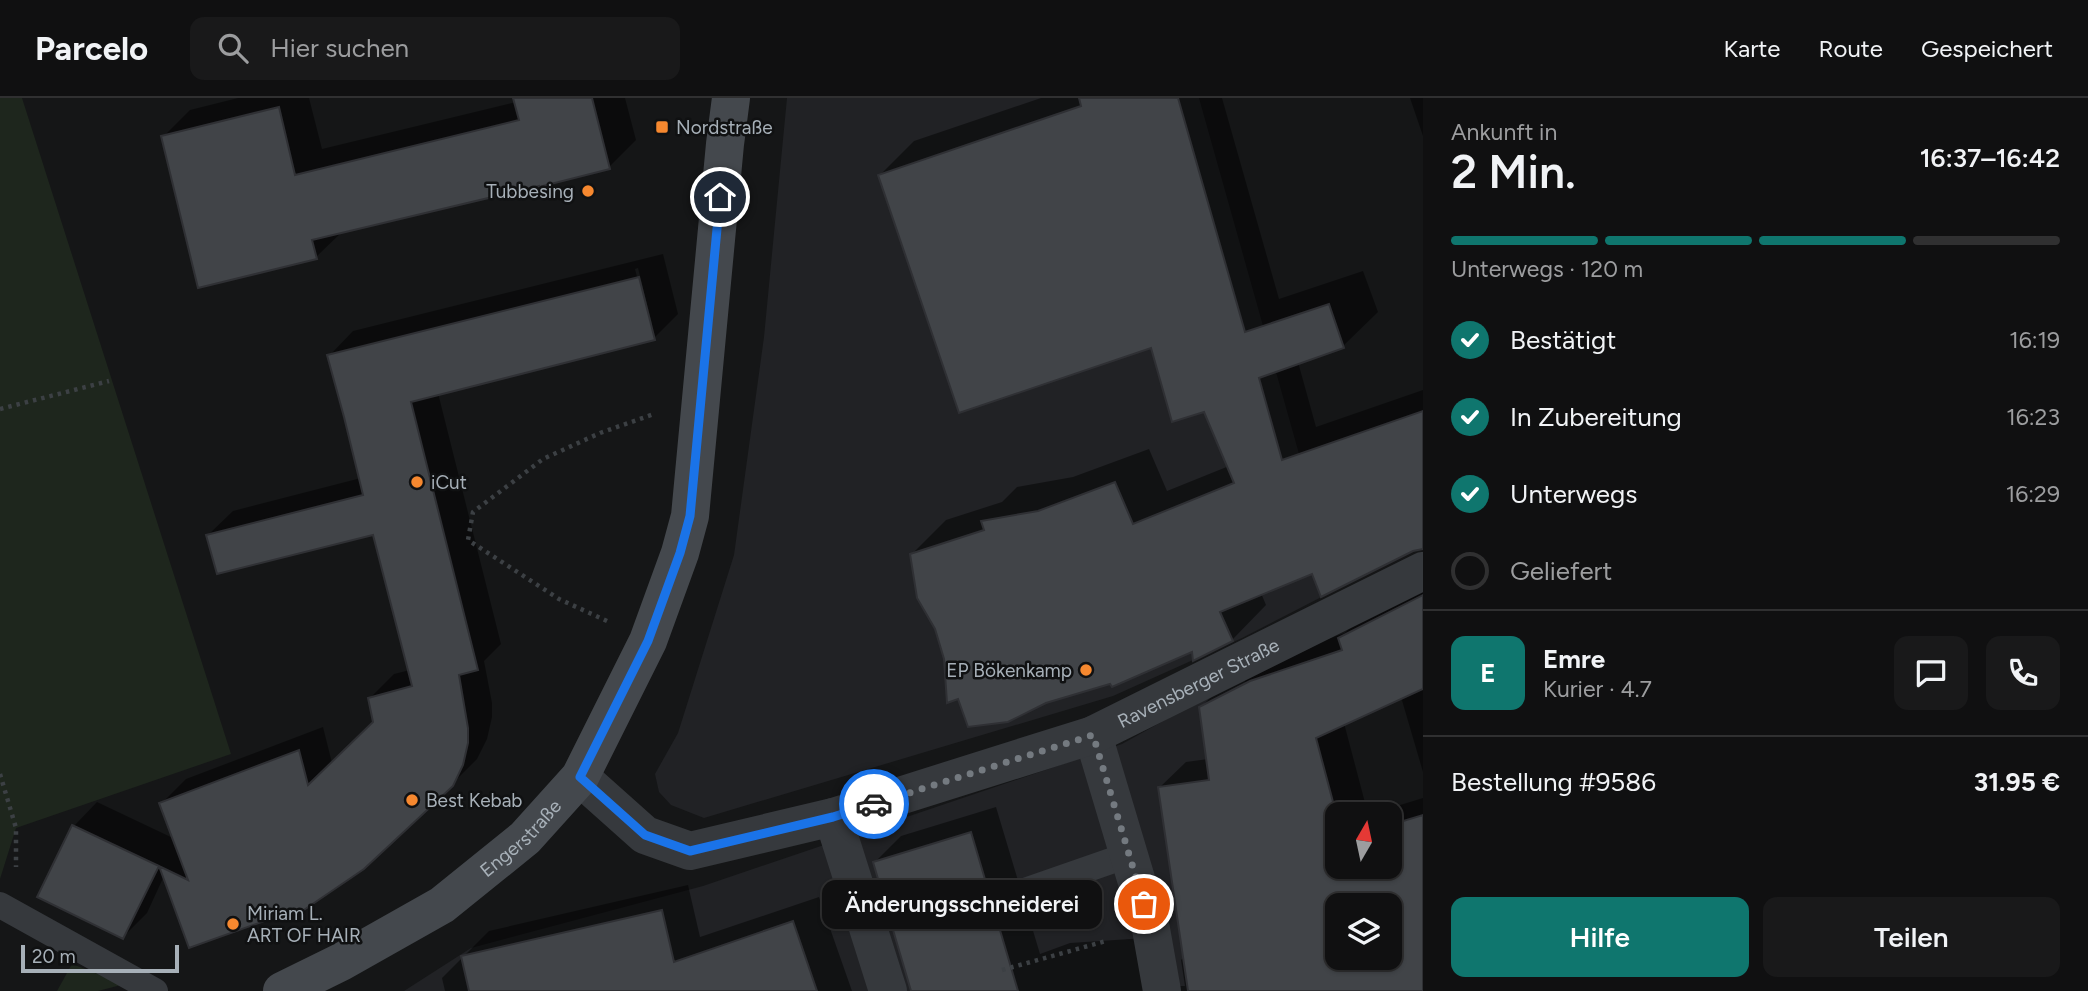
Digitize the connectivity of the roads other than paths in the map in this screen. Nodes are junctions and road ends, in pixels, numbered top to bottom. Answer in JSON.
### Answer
{"nodes":[{"id":1,"x":731,"y":98,"type":"edge"},
{"id":2,"x":1423,"y":571,"type":"edge"},
{"id":3,"x":1093,"y":735,"type":"junction"},
{"id":4,"x":580,"y":777,"type":"junction"},
{"id":5,"x":833,"y":817,"type":"junction"},
{"id":6,"x":1128,"y":855,"type":"junction"},
{"id":7,"x":1019,"y":893,"type":"dead end"},
{"id":8,"x":8,"y":909,"type":"edge"},
{"id":9,"x":155,"y":991,"type":"edge"},
{"id":10,"x":282,"y":991,"type":"edge"},
{"id":11,"x":888,"y":991,"type":"edge"},
{"id":12,"x":1162,"y":991,"type":"edge"}],
"edges":[{"from":1,"to":4,"type":"main road","name":"Engerstraße"},
{"from":2,"to":3,"type":"street","name":"Ravensberger Straße"},
{"from":3,"to":5,"type":"street","name":"Ravensberger Straße"},
{"from":3,"to":6,"type":"street"},
{"from":4,"to":5,"type":"street","name":"Ravensberger Straße"},
{"from":4,"to":10,"type":"main road","name":"Engerstraße"},
{"from":5,"to":11,"type":"street"},
{"from":6,"to":7,"type":"lane"},
{"from":6,"to":12,"type":"street"},
{"from":8,"to":9,"type":"lane"}]}
